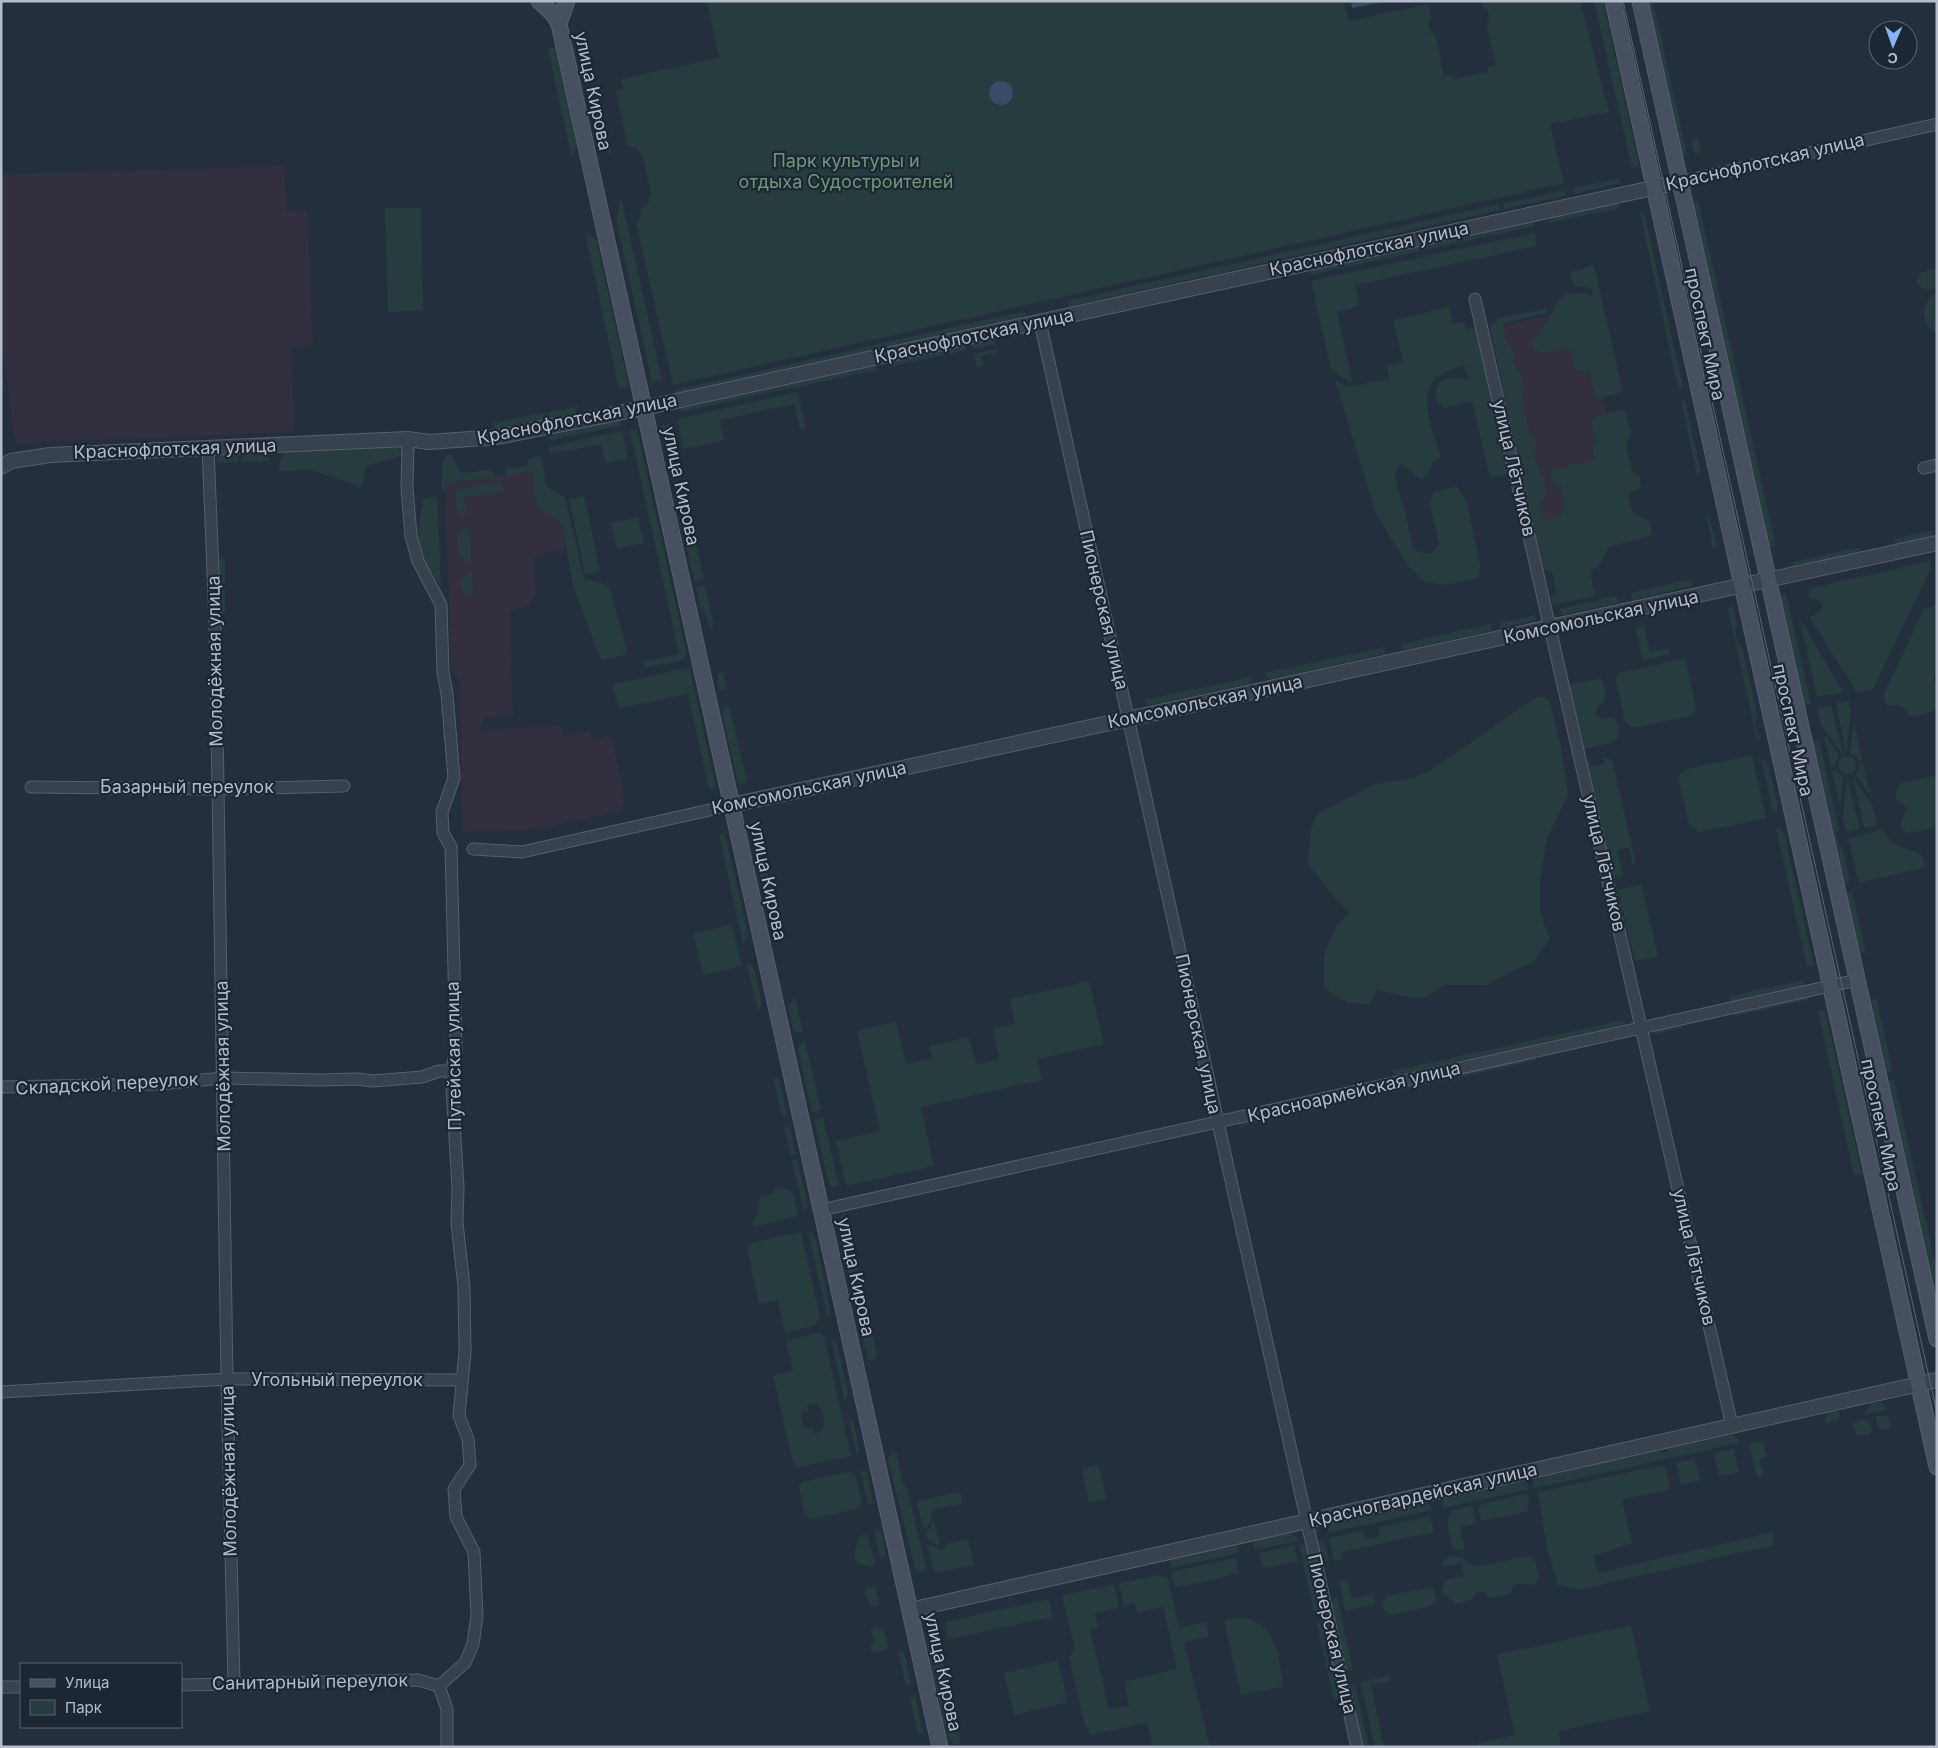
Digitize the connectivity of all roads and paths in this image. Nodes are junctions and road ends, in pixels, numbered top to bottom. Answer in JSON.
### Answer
{"nodes":[{"id":1,"x":539,"y":1,"type":"edge"},
{"id":2,"x":567,"y":1,"type":"edge"},
{"id":3,"x":1613,"y":1,"type":"edge"},
{"id":4,"x":1640,"y":1,"type":"edge"},
{"id":5,"x":559,"y":24,"type":"junction"},
{"id":6,"x":1937,"y":124,"type":"edge"},
{"id":7,"x":1680,"y":182,"type":"junction"},
{"id":8,"x":1654,"y":188,"type":"junction"},
{"id":9,"x":1475,"y":299,"type":"dead end"},
{"id":10,"x":1040,"y":322,"type":"junction"},
{"id":11,"x":644,"y":408,"type":"junction"},
{"id":12,"x":408,"y":439,"type":"junction"},
{"id":13,"x":208,"y":448,"type":"junction"},
{"id":14,"x":1937,"y":465,"type":"edge"},
{"id":15,"x":1,"y":467,"type":"edge"},
{"id":16,"x":1924,"y":468,"type":"dead end"},
{"id":17,"x":1937,"y":543,"type":"edge"},
{"id":18,"x":1769,"y":580,"type":"junction"},
{"id":19,"x":1742,"y":586,"type":"junction"},
{"id":20,"x":1550,"y":628,"type":"junction"},
{"id":21,"x":1128,"y":719,"type":"junction"},
{"id":22,"x":344,"y":786,"type":"dead end"},
{"id":23,"x":31,"y":787,"type":"dead end"},
{"id":24,"x":218,"y":789,"type":"junction"},
{"id":25,"x":732,"y":805,"type":"junction"},
{"id":26,"x":473,"y":849,"type":"dead end"},
{"id":27,"x":1857,"y":980,"type":"junction"},
{"id":28,"x":1830,"y":986,"type":"junction"},
{"id":29,"x":1641,"y":1028,"type":"junction"},
{"id":30,"x":451,"y":1071,"type":"junction"},
{"id":31,"x":224,"y":1078,"type":"junction"},
{"id":32,"x":1,"y":1088,"type":"edge"},
{"id":33,"x":1218,"y":1122,"type":"junction"},
{"id":34,"x":822,"y":1210,"type":"junction"},
{"id":35,"x":1937,"y":1339,"type":"edge"},
{"id":36,"x":227,"y":1379,"type":"junction"},
{"id":37,"x":462,"y":1380,"type":"junction"},
{"id":38,"x":1937,"y":1380,"type":"edge"},
{"id":39,"x":1918,"y":1384,"type":"junction"},
{"id":40,"x":1,"y":1392,"type":"edge"},
{"id":41,"x":1732,"y":1426,"type":"junction"},
{"id":42,"x":1937,"y":1466,"type":"edge"},
{"id":43,"x":1307,"y":1521,"type":"junction"},
{"id":44,"x":910,"y":1610,"type":"junction"},
{"id":45,"x":234,"y":1684,"type":"junction"},
{"id":46,"x":182,"y":1685,"type":"edge"},
{"id":47,"x":438,"y":1686,"type":"junction"},
{"id":48,"x":1,"y":1687,"type":"edge"},
{"id":49,"x":20,"y":1687,"type":"edge"},
{"id":50,"x":447,"y":1747,"type":"edge"},
{"id":51,"x":940,"y":1747,"type":"edge"},
{"id":52,"x":1357,"y":1747,"type":"edge"}],
"edges":[{"from":1,"to":5,"type":"main road","name":"улица Кирова"},
{"from":2,"to":5,"type":"main road","name":"улица Кирова"},
{"from":3,"to":8,"type":"main road","name":"проспект Мира"},
{"from":4,"to":7,"type":"main road","name":"проспект Мира"},
{"from":5,"to":11,"type":"main road","name":"улица Кирова"},
{"from":6,"to":7,"type":"street","name":"Краснофлотская улица"},
{"from":7,"to":8,"type":"street","name":"Краснофлотская улица"},
{"from":7,"to":18,"type":"main road","name":"проспект Мира"},
{"from":8,"to":10,"type":"street","name":"Краснофлотская улица"},
{"from":8,"to":19,"type":"main road","name":"проспект Мира"},
{"from":9,"to":20,"type":"street","name":"улица Лётчиков"},
{"from":10,"to":11,"type":"street","name":"Краснофлотская улица"},
{"from":10,"to":21,"type":"street","name":"Пионерская улица"},
{"from":11,"to":12,"type":"street","name":"Краснофлотская улица"},
{"from":11,"to":25,"type":"main road","name":"улица Кирова"},
{"from":12,"to":13,"type":"street","name":"Краснофлотская улица"},
{"from":12,"to":30,"type":"street","name":"Путейская улица"},
{"from":13,"to":15,"type":"street","name":"Краснофлотская улица"},
{"from":13,"to":24,"type":"street","name":"Молодёжная улица"},
{"from":14,"to":16,"type":"street"},
{"from":17,"to":18,"type":"street","name":"Комсомольская улица"},
{"from":18,"to":19,"type":"street","name":"Комсомольская улица"},
{"from":18,"to":27,"type":"main road","name":"проспект Мира"},
{"from":19,"to":20,"type":"street","name":"Комсомольская улица"},
{"from":19,"to":28,"type":"main road","name":"проспект Мира"},
{"from":20,"to":21,"type":"street","name":"Комсомольская улица"},
{"from":20,"to":29,"type":"street","name":"улица Лётчиков"},
{"from":21,"to":25,"type":"street","name":"Комсомольская улица"},
{"from":21,"to":33,"type":"street","name":"Пионерская улица"},
{"from":22,"to":24,"type":"street","name":"Базарный переулок"},
{"from":23,"to":24,"type":"street","name":"Базарный переулок"},
{"from":24,"to":31,"type":"street","name":"Молодёжная улица"},
{"from":25,"to":26,"type":"street","name":"Комсомольская улица"},
{"from":25,"to":34,"type":"main road","name":"улица Кирова"},
{"from":27,"to":28,"type":"street","name":"Красноармейская улица"},
{"from":27,"to":35,"type":"main road","name":"проспект Мира"},
{"from":28,"to":29,"type":"street","name":"Красноармейская улица"},
{"from":28,"to":39,"type":"main road","name":"проспект Мира"},
{"from":29,"to":33,"type":"street","name":"Красноармейская улица"},
{"from":29,"to":41,"type":"street","name":"улица Лётчиков"},
{"from":30,"to":31,"type":"street","name":"Складской переулок"},
{"from":30,"to":37,"type":"street","name":"Путейская улица"},
{"from":31,"to":32,"type":"street","name":"Складской переулок"},
{"from":31,"to":36,"type":"street","name":"Молодёжная улица"},
{"from":33,"to":34,"type":"street","name":"Красноармейская улица"},
{"from":33,"to":43,"type":"street","name":"Пионерская улица"},
{"from":34,"to":44,"type":"main road","name":"улица Кирова"},
{"from":36,"to":37,"type":"street","name":"Угольный переулок"},
{"from":36,"to":40,"type":"street","name":"Угольный переулок"},
{"from":36,"to":45,"type":"street","name":"Молодёжная улица"},
{"from":37,"to":47,"type":"street","name":"Путейская улица"},
{"from":38,"to":39,"type":"street","name":"Красногвардейская улица"},
{"from":39,"to":41,"type":"street","name":"Красногвардейская улица"},
{"from":39,"to":42,"type":"main road","name":"проспект Мира"},
{"from":41,"to":43,"type":"street","name":"Красногвардейская улица"},
{"from":43,"to":44,"type":"street","name":"Красногвардейская улица"},
{"from":43,"to":52,"type":"street","name":"Пионерская улица"},
{"from":44,"to":51,"type":"main road","name":"улица Кирова"},
{"from":45,"to":46,"type":"street","name":"Санитарный переулок"},
{"from":45,"to":47,"type":"street","name":"Санитарный переулок"},
{"from":47,"to":50,"type":"street"},
{"from":48,"to":49,"type":"street"}]}
